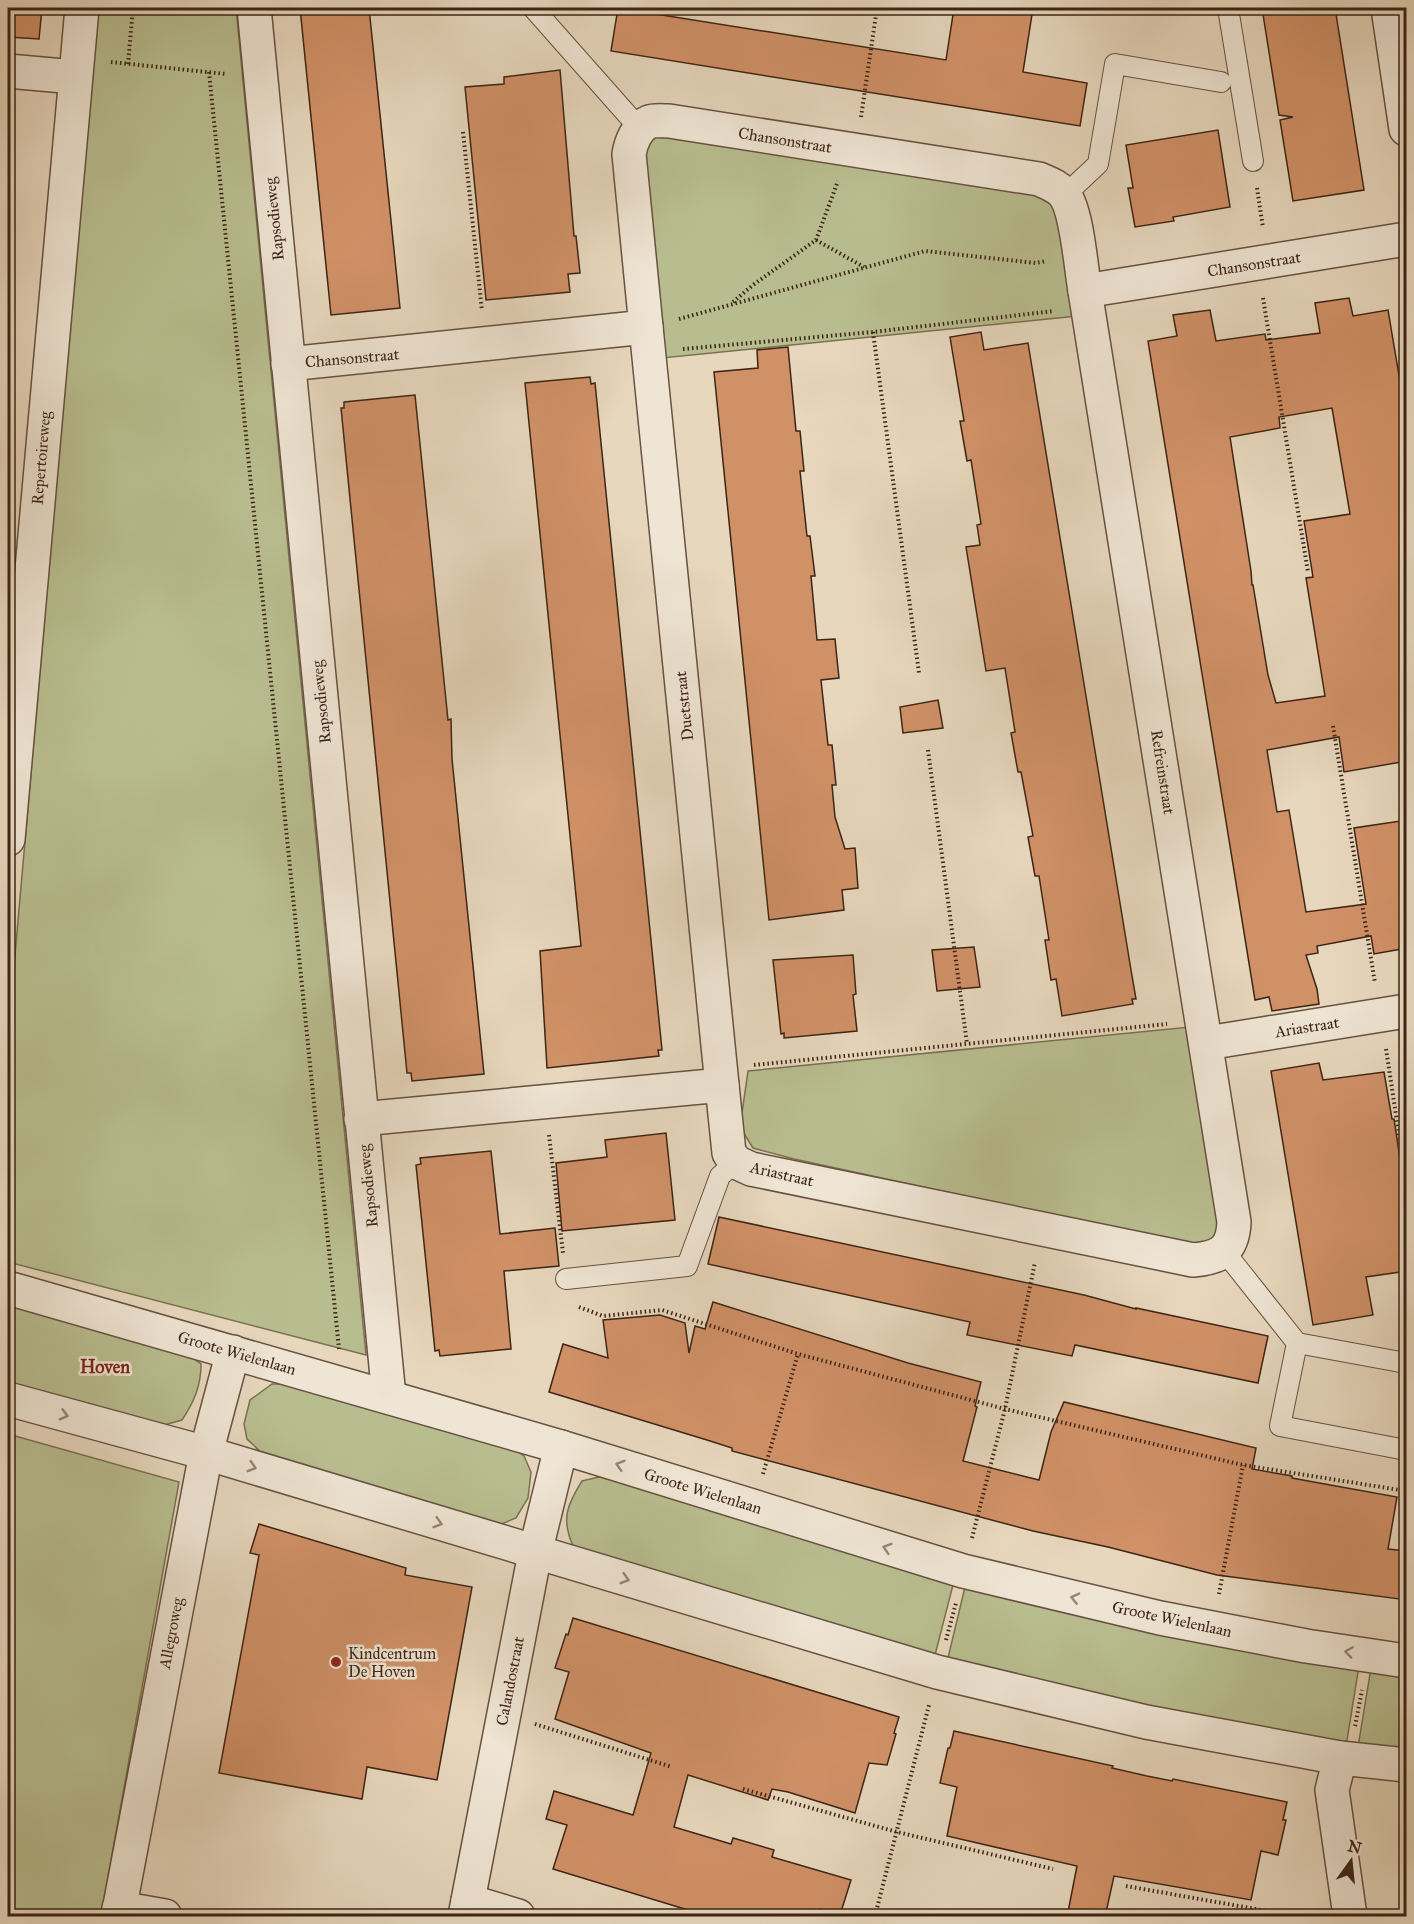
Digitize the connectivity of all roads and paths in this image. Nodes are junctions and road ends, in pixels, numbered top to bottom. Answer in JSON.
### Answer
{"nodes":[{"id":1,"x":82,"y":8,"type":"edge"},
{"id":2,"x":133,"y":8,"type":"edge"},
{"id":3,"x":254,"y":8,"type":"edge"},
{"id":4,"x":533,"y":8,"type":"edge"},
{"id":5,"x":878,"y":8,"type":"edge"},
{"id":6,"x":1228,"y":8,"type":"edge"},
{"id":7,"x":1388,"y":8,"type":"edge"},
{"id":8,"x":128,"y":64,"type":"junction"},
{"id":9,"x":76,"y":68,"type":"junction"},
{"id":10,"x":8,"y":71,"type":"edge"},
{"id":11,"x":209,"y":72,"type":"junction"},
{"id":12,"x":260,"y":78,"type":"junction"},
{"id":13,"x":1221,"y":82,"type":"dead end"},
{"id":14,"x":640,"y":129,"type":"junction"},
{"id":15,"x":1407,"y":129,"type":"edge"},
{"id":16,"x":463,"y":132,"type":"dead end"},
{"id":17,"x":856,"y":152,"type":"junction"},
{"id":18,"x":1253,"y":161,"type":"joint"},
{"id":19,"x":1065,"y":195,"type":"junction"},
{"id":20,"x":1407,"y":239,"type":"edge"},
{"id":21,"x":816,"y":240,"type":"junction"},
{"id":22,"x":1079,"y":257,"type":"junction"},
{"id":23,"x":1263,"y":262,"type":"junction"},
{"id":24,"x":865,"y":267,"type":"junction"},
{"id":25,"x":1086,"y":299,"type":"junction"},
{"id":26,"x":732,"y":303,"type":"junction"},
{"id":27,"x":873,"y":332,"type":"junction"},
{"id":28,"x":648,"y":340,"type":"junction"},
{"id":29,"x":485,"y":345,"type":"junction"},
{"id":30,"x":288,"y":363,"type":"junction"},
{"id":31,"x":1308,"y":572,"type":"dead end"},
{"id":32,"x":919,"y":673,"type":"dead end"},
{"id":33,"x":1333,"y":726,"type":"dead end"},
{"id":34,"x":928,"y":750,"type":"dead end"},
{"id":35,"x":10,"y":773,"type":"edge"},
{"id":36,"x":8,"y":839,"type":"edge"},
{"id":37,"x":1393,"y":1013,"type":"edge"},
{"id":38,"x":1205,"y":1032,"type":"junction"},
{"id":39,"x":967,"y":1044,"type":"junction"},
{"id":40,"x":721,"y":1077,"type":"junction"},
{"id":41,"x":545,"y":1102,"type":"junction"},
{"id":42,"x":362,"y":1119,"type":"junction"},
{"id":43,"x":736,"y":1162,"type":"junction"},
{"id":44,"x":1407,"y":1180,"type":"edge"},
{"id":45,"x":1042,"y":1229,"type":"junction"},
{"id":46,"x":1224,"y":1251,"type":"junction"},
{"id":47,"x":566,"y":1279,"type":"junction"},
{"id":48,"x":8,"y":1288,"type":"edge"},
{"id":49,"x":1297,"y":1343,"type":"junction"},
{"id":50,"x":232,"y":1352,"type":"junction"},
{"id":51,"x":798,"y":1354,"type":"junction"},
{"id":52,"x":1407,"y":1363,"type":"edge"},
{"id":53,"x":343,"y":1383,"type":"junction"},
{"id":54,"x":389,"y":1397,"type":"junction"},
{"id":55,"x":8,"y":1399,"type":"edge"},
{"id":56,"x":1005,"y":1409,"type":"junction"},
{"id":57,"x":561,"y":1447,"type":"junction"},
{"id":58,"x":1407,"y":1450,"type":"edge"},
{"id":59,"x":206,"y":1453,"type":"junction"},
{"id":60,"x":1243,"y":1465,"type":"junction"},
{"id":61,"x":1407,"y":1491,"type":"edge"},
{"id":62,"x":754,"y":1506,"type":"junction"},
{"id":63,"x":536,"y":1552,"type":"junction"},
{"id":64,"x":962,"y":1577,"type":"junction"},
{"id":65,"x":1213,"y":1628,"type":"junction"},
{"id":66,"x":1407,"y":1661,"type":"edge"},
{"id":67,"x":939,"y":1666,"type":"junction"},
{"id":68,"x":1362,"y":1690,"type":"dead end"},
{"id":69,"x":504,"y":1717,"type":"junction"},
{"id":70,"x":1347,"y":1747,"type":"junction"},
{"id":71,"x":1407,"y":1765,"type":"edge"},
{"id":72,"x":672,"y":1767,"type":"dead end"},
{"id":73,"x":743,"y":1789,"type":"dead end"},
{"id":74,"x":897,"y":1832,"type":"junction"},
{"id":75,"x":1053,"y":1869,"type":"dead end"},
{"id":76,"x":1126,"y":1886,"type":"dead end"},
{"id":77,"x":466,"y":1909,"type":"edge"},
{"id":78,"x":119,"y":1912,"type":"edge"},
{"id":79,"x":165,"y":1917,"type":"edge"},
{"id":80,"x":518,"y":1917,"type":"edge"},
{"id":81,"x":875,"y":1917,"type":"edge"},
{"id":82,"x":1295,"y":1917,"type":"edge"},
{"id":83,"x":1350,"y":1917,"type":"edge"}],
"edges":[{"from":1,"to":9,"type":"street","name":"Repertoireweg"},
{"from":2,"to":8,"type":"path"},
{"from":3,"to":12,"type":"street","name":"Rapsodieweg"},
{"from":4,"to":14,"type":"lane"},
{"from":5,"to":17,"type":"path"},
{"from":6,"to":18,"type":"lane"},
{"from":7,"to":15,"type":"street"},
{"from":8,"to":9,"type":"path"},
{"from":8,"to":11,"type":"path"},
{"from":9,"to":10,"type":"street"},
{"from":9,"to":35,"type":"street","name":"Repertoireweg"},
{"from":11,"to":12,"type":"path"},
{"from":11,"to":53,"type":"path"},
{"from":12,"to":30,"type":"street","name":"Rapsodieweg"},
{"from":13,"to":19,"type":"lane"},
{"from":14,"to":17,"type":"street","name":"Chansonstraat"},
{"from":14,"to":28,"type":"street"},
{"from":16,"to":29,"type":"path"},
{"from":17,"to":19,"type":"street","name":"Chansonstraat"},
{"from":17,"to":21,"type":"path"},
{"from":18,"to":23,"type":"path"},
{"from":19,"to":22,"type":"street"},
{"from":20,"to":23,"type":"street","name":"Chansonstraat"},
{"from":21,"to":24,"type":"path"},
{"from":21,"to":26,"type":"path"},
{"from":22,"to":24,"type":"path"},
{"from":22,"to":25,"type":"street"},
{"from":23,"to":25,"type":"street","name":"Chansonstraat"},
{"from":23,"to":31,"type":"path"},
{"from":24,"to":26,"type":"path"},
{"from":25,"to":27,"type":"path"},
{"from":25,"to":38,"type":"street","name":"Refreinstraat"},
{"from":26,"to":28,"type":"path"},
{"from":27,"to":28,"type":"path"},
{"from":27,"to":32,"type":"path"},
{"from":28,"to":29,"type":"street","name":"Chansonstraat"},
{"from":28,"to":40,"type":"street","name":"Duetstraat"},
{"from":29,"to":30,"type":"street","name":"Chansonstraat"},
{"from":30,"to":42,"type":"street","name":"Rapsodieweg"},
{"from":33,"to":37,"type":"path"},
{"from":34,"to":39,"type":"path"},
{"from":35,"to":36,"type":"street","name":"Repertoireweg"},
{"from":37,"to":38,"type":"street","name":"Ariastraat"},
{"from":37,"to":44,"type":"path"},
{"from":38,"to":39,"type":"path"},
{"from":38,"to":46,"type":"street","name":"Refreinstraat"},
{"from":39,"to":40,"type":"path"},
{"from":40,"to":41,"type":"street"},
{"from":40,"to":43,"type":"street","name":"Ariastraat"},
{"from":41,"to":42,"type":"street"},
{"from":41,"to":47,"type":"path"},
{"from":42,"to":54,"type":"street","name":"Rapsodieweg"},
{"from":43,"to":45,"type":"street","name":"Ariastraat"},
{"from":43,"to":47,"type":"lane"},
{"from":45,"to":46,"type":"street","name":"Ariastraat"},
{"from":45,"to":56,"type":"path"},
{"from":46,"to":49,"type":"lane"},
{"from":47,"to":51,"type":"path"},
{"from":48,"to":50,"type":"street","name":"Groote Wielenlaan"},
{"from":49,"to":52,"type":"lane"},
{"from":49,"to":58,"type":"lane"},
{"from":50,"to":53,"type":"street","name":"Groote Wielenlaan"},
{"from":50,"to":59,"type":"street","name":"Allegroweg"},
{"from":51,"to":56,"type":"path"},
{"from":51,"to":62,"type":"path"},
{"from":53,"to":54,"type":"street","name":"Groote Wielenlaan"},
{"from":54,"to":57,"type":"street","name":"Groote Wielenlaan"},
{"from":55,"to":59,"type":"street","one_way":true},
{"from":56,"to":60,"type":"path"},
{"from":56,"to":64,"type":"path"},
{"from":62,"to":57,"type":"street","name":"Groote Wielenlaan","one_way":true},
{"from":57,"to":63,"type":"street","name":"Calandostraat"},
{"from":59,"to":63,"type":"street","one_way":true},
{"from":59,"to":78,"type":"street","name":"Allegroweg"},
{"from":60,"to":61,"type":"path"},
{"from":60,"to":65,"type":"path"},
{"from":64,"to":62,"type":"street","name":"Groote Wielenlaan","one_way":true},
{"from":63,"to":67,"type":"street","one_way":true},
{"from":63,"to":69,"type":"street","name":"Calandostraat"},
{"from":65,"to":64,"type":"street","name":"Groote Wielenlaan","one_way":true},
{"from":64,"to":67,"type":"path"},
{"from":66,"to":65,"type":"street","name":"Groote Wielenlaan","one_way":true},
{"from":67,"to":70,"type":"street"},
{"from":67,"to":74,"type":"path"},
{"from":68,"to":70,"type":"path"},
{"from":69,"to":72,"type":"path"},
{"from":69,"to":77,"type":"street","name":"Calandostraat"},
{"from":70,"to":71,"type":"street"},
{"from":70,"to":83,"type":"street"},
{"from":73,"to":74,"type":"path"},
{"from":74,"to":75,"type":"path"},
{"from":74,"to":81,"type":"path"},
{"from":76,"to":82,"type":"path"},
{"from":77,"to":80,"type":"street"},
{"from":78,"to":79,"type":"street"}]}
